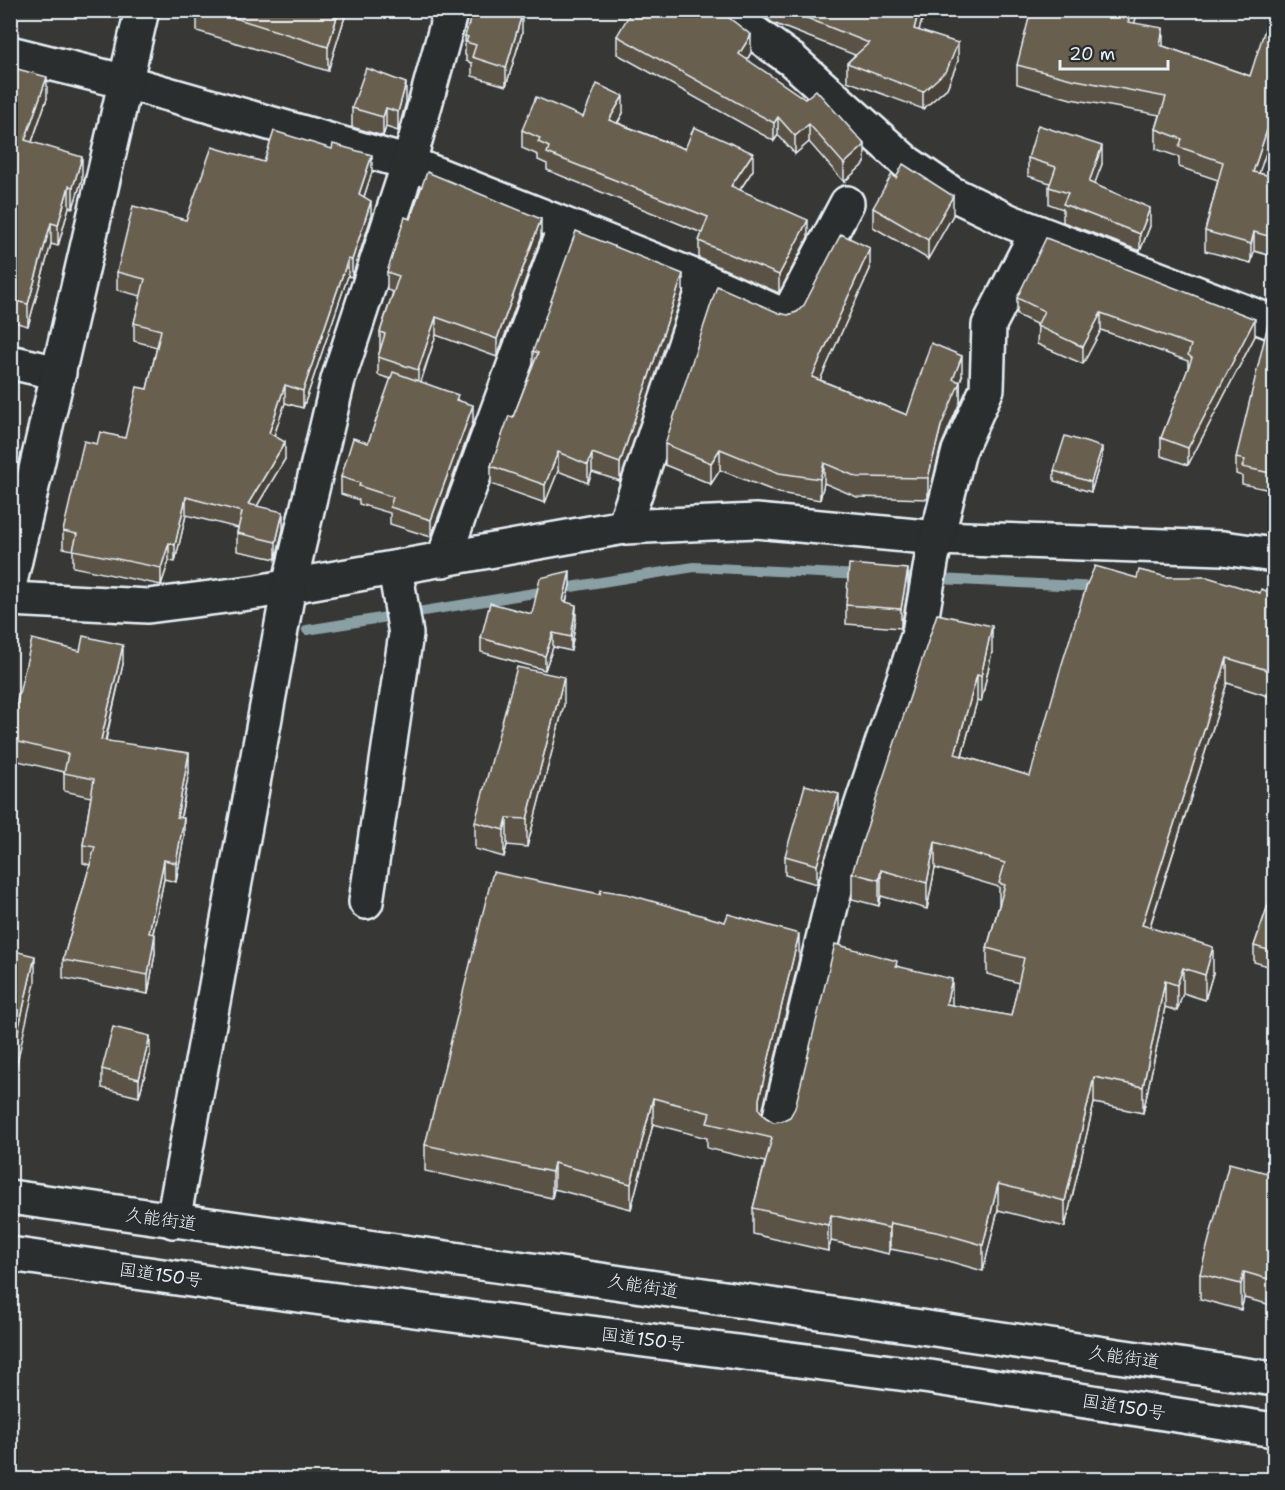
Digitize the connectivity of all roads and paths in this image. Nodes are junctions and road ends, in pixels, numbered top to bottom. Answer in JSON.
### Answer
{"nodes":[{"id":1,"x":142,"y":10,"type":"edge"},
{"id":2,"x":452,"y":10,"type":"edge"},
{"id":3,"x":723,"y":10,"type":"edge"},
{"id":4,"x":10,"y":53,"type":"edge"},
{"id":5,"x":126,"y":82,"type":"junction"},
{"id":6,"x":408,"y":163,"type":"junction"},
{"id":7,"x":847,"y":202,"type":"dead end"},
{"id":8,"x":565,"y":226,"type":"junction"},
{"id":9,"x":1036,"y":232,"type":"junction"},
{"id":10,"x":706,"y":281,"type":"junction"},
{"id":11,"x":1275,"y":322,"type":"edge"},
{"id":12,"x":10,"y":362,"type":"edge"},
{"id":13,"x":59,"y":373,"type":"junction"},
{"id":14,"x":624,"y":527,"type":"junction"},
{"id":15,"x":938,"y":538,"type":"junction"},
{"id":16,"x":1275,"y":555,"type":"edge"},
{"id":17,"x":443,"y":560,"type":"junction"},
{"id":18,"x":395,"y":568,"type":"junction"},
{"id":19,"x":10,"y":582,"type":"edge"},
{"id":20,"x":289,"y":586,"type":"junction"},
{"id":21,"x":10,"y":599,"type":"edge"},
{"id":22,"x":366,"y":902,"type":"dead end"},
{"id":23,"x":777,"y":1129,"type":"edge"},
{"id":24,"x":10,"y":1197,"type":"edge"},
{"id":25,"x":172,"y":1221,"type":"junction"},
{"id":26,"x":10,"y":1254,"type":"edge"},
{"id":27,"x":1275,"y":1379,"type":"edge"},
{"id":28,"x":1275,"y":1430,"type":"edge"}],
"edges":[{"from":1,"to":5,"type":"main road"},
{"from":2,"to":6,"type":"main road"},
{"from":3,"to":9,"type":"main road"},
{"from":4,"to":5,"type":"main road"},
{"from":5,"to":6,"type":"main road"},
{"from":5,"to":13,"type":"main road"},
{"from":6,"to":8,"type":"main road"},
{"from":6,"to":20,"type":"main road"},
{"from":7,"to":10,"type":"main road"},
{"from":8,"to":10,"type":"main road"},
{"from":8,"to":17,"type":"main road"},
{"from":9,"to":11,"type":"main road"},
{"from":9,"to":15,"type":"main road"},
{"from":10,"to":14,"type":"main road"},
{"from":12,"to":13,"type":"main road"},
{"from":13,"to":19,"type":"main road"},
{"from":14,"to":15,"type":"main road"},
{"from":14,"to":17,"type":"main road"},
{"from":15,"to":16,"type":"main road"},
{"from":15,"to":23,"type":"main road"},
{"from":17,"to":18,"type":"main road"},
{"from":18,"to":20,"type":"main road"},
{"from":18,"to":22,"type":"main road"},
{"from":20,"to":21,"type":"main road"},
{"from":20,"to":25,"type":"main road"},
{"from":24,"to":25,"type":"main road","name":"久能街道"},
{"from":25,"to":27,"type":"main road","name":"久能街道"},
{"from":26,"to":28,"type":"main road","name":"国道150号"}]}
